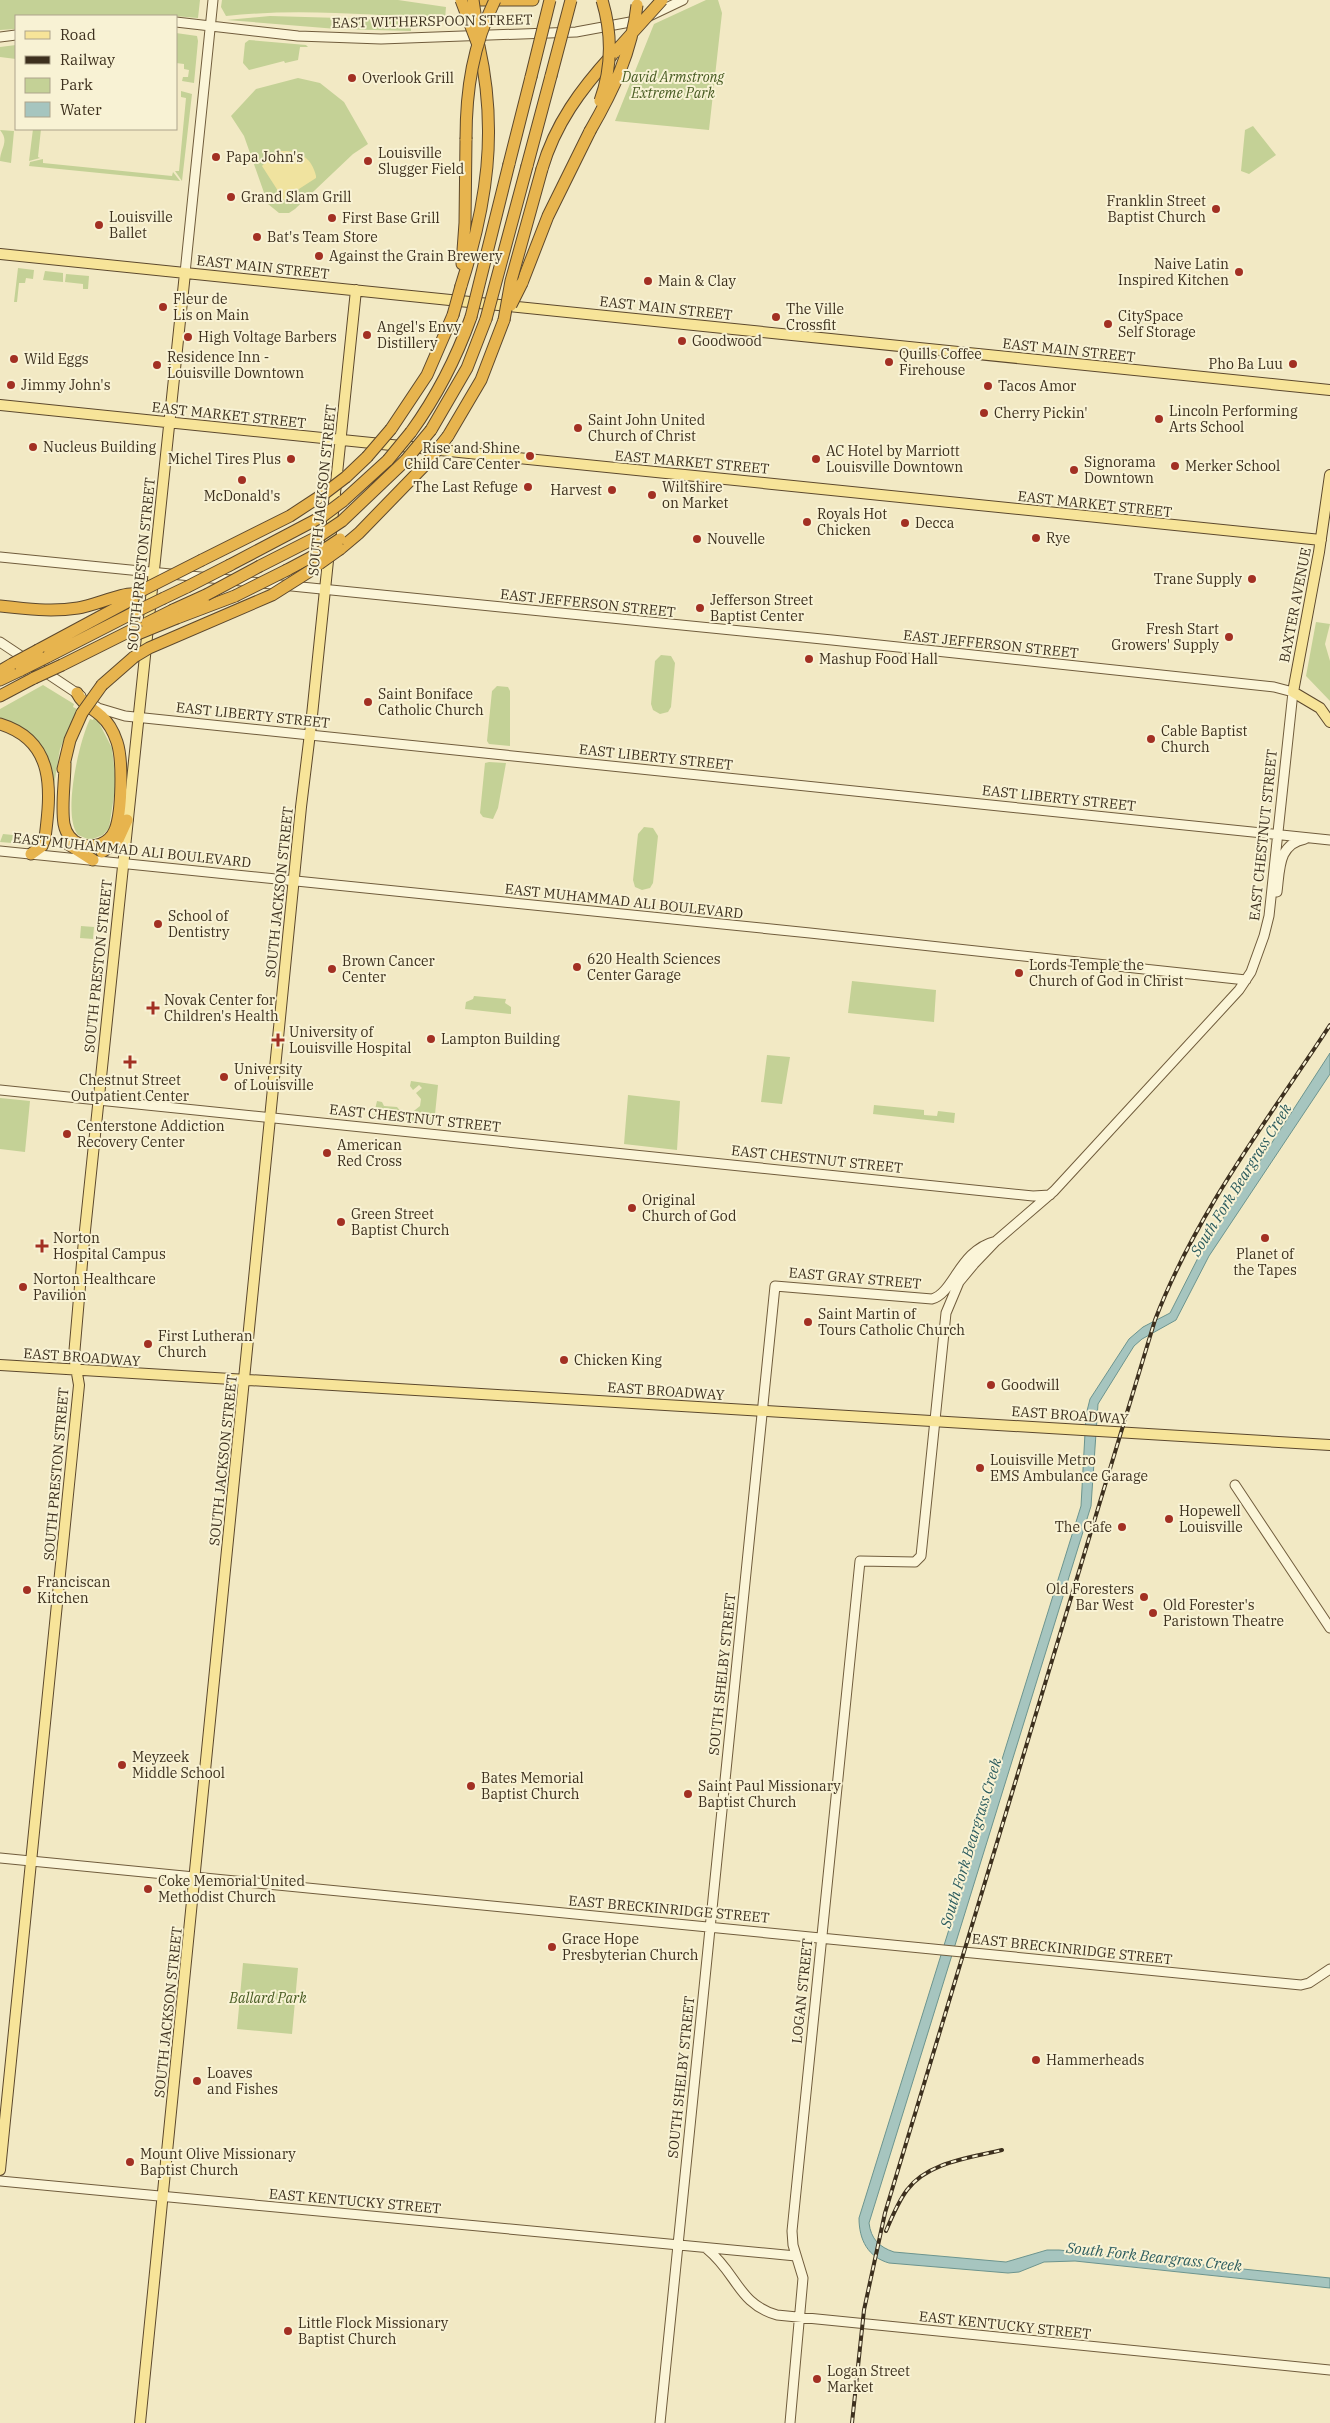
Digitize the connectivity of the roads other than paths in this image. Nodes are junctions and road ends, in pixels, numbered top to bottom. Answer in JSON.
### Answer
{"nodes":[{"id":1,"x":213,"y":0,"type":"edge"},
{"id":2,"x":461,"y":0,"type":"edge"},
{"id":3,"x":465,"y":0,"type":"edge"},
{"id":4,"x":474,"y":0,"type":"edge"},
{"id":5,"x":495,"y":0,"type":"edge"},
{"id":6,"x":533,"y":0,"type":"edge"},
{"id":7,"x":550,"y":0,"type":"edge"},
{"id":8,"x":571,"y":0,"type":"edge"},
{"id":9,"x":602,"y":0,"type":"edge"},
{"id":10,"x":637,"y":0,"type":"edge"},
{"id":11,"x":662,"y":0,"type":"edge"},
{"id":12,"x":683,"y":0,"type":"edge"},
{"id":13,"x":178,"y":22,"type":"edge"},
{"id":14,"x":210,"y":26,"type":"junction"},
{"id":15,"x":15,"y":35,"type":"edge"},
{"id":16,"x":0,"y":37,"type":"edge"},
{"id":17,"x":479,"y":46,"type":"junction"},
{"id":18,"x":590,"y":131,"type":"junction"},
{"id":19,"x":0,"y":254,"type":"edge"},
{"id":20,"x":185,"y":273,"type":"junction"},
{"id":21,"x":461,"y":286,"type":"junction"},
{"id":22,"x":356,"y":290,"type":"junction"},
{"id":23,"x":504,"y":320,"type":"junction"},
{"id":24,"x":1330,"y":390,"type":"edge"},
{"id":25,"x":0,"y":406,"type":"edge"},
{"id":26,"x":169,"y":422,"type":"junction"},
{"id":27,"x":341,"y":442,"type":"junction"},
{"id":28,"x":1330,"y":475,"type":"edge"},
{"id":29,"x":1321,"y":540,"type":"junction"},
{"id":30,"x":0,"y":557,"type":"edge"},
{"id":31,"x":316,"y":563,"type":"junction"},
{"id":32,"x":154,"y":572,"type":"junction"},
{"id":33,"x":326,"y":590,"type":"junction"},
{"id":34,"x":135,"y":594,"type":"junction"},
{"id":35,"x":0,"y":606,"type":"edge"},
{"id":36,"x":175,"y":614,"type":"junction"},
{"id":37,"x":0,"y":642,"type":"edge"},
{"id":38,"x":42,"y":654,"type":"junction"},
{"id":39,"x":17,"y":667,"type":"junction"},
{"id":40,"x":0,"y":671,"type":"edge"},
{"id":41,"x":0,"y":680,"type":"edge"},
{"id":42,"x":1293,"y":692,"type":"junction"},
{"id":43,"x":76,"y":693,"type":"junction"},
{"id":44,"x":0,"y":696,"type":"edge"},
{"id":45,"x":138,"y":718,"type":"junction"},
{"id":46,"x":1330,"y":722,"type":"edge"},
{"id":47,"x":0,"y":724,"type":"edge"},
{"id":48,"x":310,"y":735,"type":"junction"},
{"id":49,"x":65,"y":763,"type":"junction"},
{"id":50,"x":128,"y":820,"type":"junction"},
{"id":51,"x":1277,"y":834,"type":"junction"},
{"id":52,"x":1312,"y":838,"type":"junction"},
{"id":53,"x":1330,"y":840,"type":"edge"},
{"id":54,"x":0,"y":851,"type":"edge"},
{"id":55,"x":76,"y":851,"type":"junction"},
{"id":56,"x":32,"y":854,"type":"junction"},
{"id":57,"x":93,"y":860,"type":"junction"},
{"id":58,"x":123,"y":863,"type":"junction"},
{"id":59,"x":294,"y":881,"type":"junction"},
{"id":60,"x":1271,"y":900,"type":"junction"},
{"id":61,"x":1246,"y":980,"type":"junction"},
{"id":62,"x":0,"y":1090,"type":"edge"},
{"id":63,"x":98,"y":1099,"type":"junction"},
{"id":64,"x":272,"y":1117,"type":"junction"},
{"id":65,"x":1050,"y":1195,"type":"junction"},
{"id":66,"x":996,"y":1241,"type":"junction"},
{"id":67,"x":775,"y":1286,"type":"joint"},
{"id":68,"x":932,"y":1299,"type":"junction"},
{"id":69,"x":0,"y":1365,"type":"edge"},
{"id":70,"x":76,"y":1370,"type":"junction"},
{"id":71,"x":245,"y":1380,"type":"junction"},
{"id":72,"x":939,"y":1383,"type":"junction"},
{"id":73,"x":762,"y":1411,"type":"junction"},
{"id":74,"x":935,"y":1420,"type":"junction"},
{"id":75,"x":1330,"y":1445,"type":"edge"},
{"id":76,"x":1235,"y":1485,"type":"dead end"},
{"id":77,"x":1330,"y":1628,"type":"edge"},
{"id":78,"x":0,"y":1858,"type":"edge"},
{"id":79,"x":31,"y":1862,"type":"junction"},
{"id":80,"x":195,"y":1878,"type":"junction"},
{"id":81,"x":710,"y":1927,"type":"junction"},
{"id":82,"x":822,"y":1937,"type":"junction"},
{"id":83,"x":1330,"y":1969,"type":"edge"},
{"id":84,"x":0,"y":2170,"type":"edge"},
{"id":85,"x":0,"y":2182,"type":"edge"},
{"id":86,"x":163,"y":2197,"type":"junction"},
{"id":87,"x":677,"y":2246,"type":"junction"},
{"id":88,"x":707,"y":2249,"type":"junction"},
{"id":89,"x":796,"y":2256,"type":"junction"},
{"id":90,"x":799,"y":2318,"type":"junction"},
{"id":91,"x":1330,"y":2370,"type":"edge"},
{"id":92,"x":140,"y":2423,"type":"edge"},
{"id":93,"x":660,"y":2423,"type":"edge"},
{"id":94,"x":790,"y":2423,"type":"edge"}],
"edges":[{"from":1,"to":14,"type":"street"},
{"from":2,"to":17,"type":"highway","bridge":true},
{"from":3,"to":6,"type":"highway"},
{"from":4,"to":17,"type":"highway","bridge":true},
{"from":5,"to":21,"type":"highway","bridge":true},
{"from":7,"to":38,"type":"highway","bridge":true},
{"from":8,"to":36,"type":"highway","bridge":true},
{"from":9,"to":18,"type":"highway","bridge":true},
{"from":10,"to":18,"type":"highway","bridge":true},
{"from":11,"to":23,"type":"highway","bridge":true},
{"from":12,"to":14,"type":"street","name":"EAST WITHERSPOON STREET"},
{"from":13,"to":14,"type":"street","name":"EAST WITHERSPOON STREET"},
{"from":14,"to":20,"type":"street"},
{"from":15,"to":16,"type":"street"},
{"from":17,"to":21,"type":"highway"},
{"from":18,"to":23,"type":"highway","bridge":true},
{"from":19,"to":20,"type":"main road","name":"EAST MAIN STREET"},
{"from":20,"to":22,"type":"main road","name":"EAST MAIN STREET"},
{"from":20,"to":26,"type":"main road","name":"SOUTH PRESTON STREET"},
{"from":21,"to":34,"type":"highway","bridge":true},
{"from":22,"to":24,"type":"main road","name":"EAST MAIN STREET"},
{"from":22,"to":27,"type":"main road","name":"SOUTH JACKSON STREET"},
{"from":23,"to":31,"type":"highway","bridge":true},
{"from":25,"to":26,"type":"main road","name":"EAST MARKET STREET"},
{"from":26,"to":27,"type":"main road","name":"EAST MARKET STREET"},
{"from":26,"to":32,"type":"main road","name":"SOUTH PRESTON STREET"},
{"from":27,"to":29,"type":"main road","name":"EAST MARKET STREET"},
{"from":27,"to":33,"type":"main road","name":"SOUTH JACKSON STREET"},
{"from":28,"to":29,"type":"main road","name":"BAXTER AVENUE"},
{"from":29,"to":42,"type":"main road","name":"BAXTER AVENUE"},
{"from":30,"to":32,"type":"street","name":"EAST JEFFERSON STREET"},
{"from":31,"to":36,"type":"highway","bridge":true},
{"from":31,"to":49,"type":"highway","bridge":true},
{"from":32,"to":33,"type":"street","name":"EAST JEFFERSON STREET"},
{"from":32,"to":45,"type":"main road","name":"SOUTH PRESTON STREET"},
{"from":33,"to":42,"type":"street","name":"EAST JEFFERSON STREET"},
{"from":33,"to":48,"type":"main road","name":"SOUTH JACKSON STREET"},
{"from":34,"to":35,"type":"highway"},
{"from":34,"to":38,"type":"highway"},
{"from":36,"to":44,"type":"highway","bridge":true},
{"from":37,"to":43,"type":"street","name":"EAST LIBERTY STREET"},
{"from":38,"to":39,"type":"highway","bridge":true},
{"from":39,"to":40,"type":"highway"},
{"from":39,"to":41,"type":"highway"},
{"from":42,"to":46,"type":"main road"},
{"from":42,"to":51,"type":"street","name":"EAST CHESTNUT STREET"},
{"from":43,"to":45,"type":"street","name":"EAST LIBERTY STREET"},
{"from":43,"to":49,"type":"highway"},
{"from":45,"to":48,"type":"street","name":"EAST LIBERTY STREET"},
{"from":45,"to":50,"type":"main road","name":"SOUTH PRESTON STREET"},
{"from":47,"to":56,"type":"highway"},
{"from":48,"to":51,"type":"street","name":"EAST LIBERTY STREET"},
{"from":48,"to":59,"type":"main road","name":"SOUTH JACKSON STREET"},
{"from":49,"to":55,"type":"highway"},
{"from":50,"to":55,"type":"highway"},
{"from":50,"to":58,"type":"main road","name":"SOUTH PRESTON STREET"},
{"from":51,"to":52,"type":"street","name":"EAST LIBERTY STREET"},
{"from":51,"to":60,"type":"street","name":"EAST CHESTNUT STREET"},
{"from":52,"to":53,"type":"street","name":"EAST LIBERTY STREET"},
{"from":52,"to":60,"type":"street"},
{"from":54,"to":56,"type":"street","name":"EAST MUHAMMAD ALI BOULEVARD"},
{"from":55,"to":57,"type":"highway"},
{"from":56,"to":57,"type":"street","name":"EAST MUHAMMAD ALI BOULEVARD"},
{"from":57,"to":58,"type":"street","name":"EAST MUHAMMAD ALI BOULEVARD"},
{"from":58,"to":59,"type":"street","name":"EAST MUHAMMAD ALI BOULEVARD"},
{"from":58,"to":63,"type":"main road","name":"SOUTH PRESTON STREET"},
{"from":59,"to":61,"type":"street","name":"EAST MUHAMMAD ALI BOULEVARD"},
{"from":59,"to":64,"type":"main road","name":"SOUTH JACKSON STREET"},
{"from":60,"to":61,"type":"street","name":"EAST CHESTNUT STREET"},
{"from":61,"to":65,"type":"street","name":"EAST CHESTNUT STREET"},
{"from":62,"to":63,"type":"street","name":"EAST CHESTNUT STREET"},
{"from":63,"to":64,"type":"street","name":"EAST CHESTNUT STREET"},
{"from":63,"to":70,"type":"main road","name":"SOUTH PRESTON STREET"},
{"from":64,"to":65,"type":"street","name":"EAST CHESTNUT STREET"},
{"from":64,"to":71,"type":"main road","name":"SOUTH JACKSON STREET"},
{"from":65,"to":66,"type":"street"},
{"from":66,"to":68,"type":"street"},
{"from":66,"to":72,"type":"street"},
{"from":67,"to":68,"type":"street","name":"EAST GRAY STREET"},
{"from":67,"to":73,"type":"street","name":"SOUTH SHELBY STREET"},
{"from":68,"to":72,"type":"street"},
{"from":69,"to":70,"type":"main road","name":"EAST BROADWAY"},
{"from":70,"to":71,"type":"main road","name":"EAST BROADWAY"},
{"from":70,"to":79,"type":"main road","name":"SOUTH PRESTON STREET"},
{"from":71,"to":73,"type":"main road","name":"EAST BROADWAY"},
{"from":71,"to":80,"type":"main road","name":"SOUTH JACKSON STREET"},
{"from":72,"to":74,"type":"street"},
{"from":73,"to":74,"type":"main road","name":"EAST BROADWAY"},
{"from":73,"to":81,"type":"street","name":"SOUTH SHELBY STREET"},
{"from":74,"to":75,"type":"main road","name":"EAST BROADWAY"},
{"from":74,"to":82,"type":"street","name":"LOGAN STREET"},
{"from":76,"to":77,"type":"street"},
{"from":78,"to":79,"type":"street","name":"EAST BRECKINRIDGE STREET"},
{"from":79,"to":80,"type":"street","name":"EAST BRECKINRIDGE STREET"},
{"from":79,"to":84,"type":"main road","name":"SOUTH PRESTON STREET"},
{"from":80,"to":81,"type":"street","name":"EAST BRECKINRIDGE STREET"},
{"from":80,"to":86,"type":"main road","name":"SOUTH JACKSON STREET"},
{"from":81,"to":82,"type":"street","name":"EAST BRECKINRIDGE STREET"},
{"from":81,"to":87,"type":"street","name":"SOUTH SHELBY STREET"},
{"from":82,"to":83,"type":"street","name":"EAST BRECKINRIDGE STREET"},
{"from":82,"to":89,"type":"street","name":"LOGAN STREET"},
{"from":85,"to":86,"type":"street","name":"EAST KENTUCKY STREET"},
{"from":86,"to":87,"type":"street","name":"EAST KENTUCKY STREET"},
{"from":86,"to":92,"type":"main road","name":"SOUTH JACKSON STREET"},
{"from":87,"to":88,"type":"street","name":"EAST KENTUCKY STREET"},
{"from":87,"to":93,"type":"street","name":"SOUTH SHELBY STREET"},
{"from":88,"to":89,"type":"street","name":"EAST KENTUCKY STREET"},
{"from":88,"to":90,"type":"street","name":"EAST KENTUCKY STREET"},
{"from":89,"to":90,"type":"street","name":"LOGAN STREET"},
{"from":90,"to":91,"type":"street","name":"EAST KENTUCKY STREET"},
{"from":90,"to":94,"type":"street","name":"LOGAN STREET"}]}
